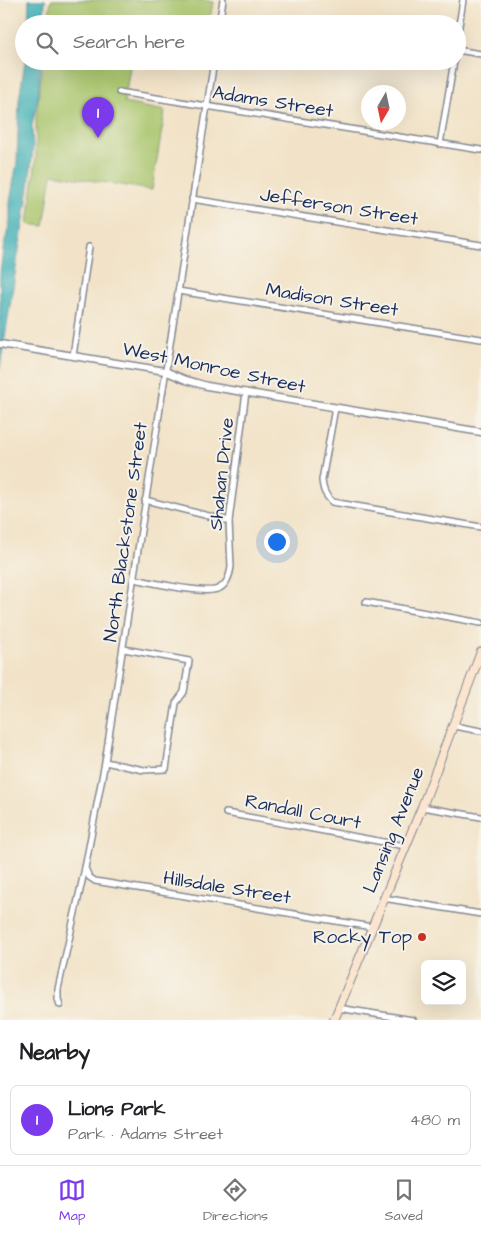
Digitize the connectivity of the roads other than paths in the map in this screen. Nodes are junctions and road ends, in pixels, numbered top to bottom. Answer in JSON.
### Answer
{"nodes":[{"id":1,"x":223,"y":0,"type":"edge"},
{"id":2,"x":463,"y":0,"type":"edge"},
{"id":3,"x":220,"y":15,"type":"edge"},
{"id":4,"x":461,"y":15,"type":"edge"},
{"id":5,"x":466,"y":52,"type":"edge"},
{"id":6,"x":481,"y":54,"type":"edge"},
{"id":7,"x":213,"y":70,"type":"edge"},
{"id":8,"x":452,"y":70,"type":"edge"},
{"id":9,"x":118,"y":92,"type":"dead end"},
{"id":10,"x":207,"y":106,"type":"junction"},
{"id":11,"x":440,"y":144,"type":"junction"},
{"id":12,"x":481,"y":150,"type":"edge"},
{"id":13,"x":192,"y":199,"type":"junction"},
{"id":14,"x":481,"y":245,"type":"edge"},
{"id":15,"x":89,"y":247,"type":"dead end"},
{"id":16,"x":178,"y":291,"type":"junction"},
{"id":17,"x":481,"y":338,"type":"edge"},
{"id":18,"x":3,"y":344,"type":"edge"},
{"id":19,"x":73,"y":356,"type":"junction"},
{"id":20,"x":165,"y":372,"type":"junction"},
{"id":21,"x":246,"y":392,"type":"junction"},
{"id":22,"x":335,"y":408,"type":"junction"},
{"id":23,"x":481,"y":432,"type":"edge"},
{"id":24,"x":145,"y":500,"type":"junction"},
{"id":25,"x":229,"y":521,"type":"junction"},
{"id":26,"x":481,"y":527,"type":"edge"},
{"id":27,"x":134,"y":579,"type":"junction"},
{"id":28,"x":366,"y":602,"type":"dead end"},
{"id":29,"x":481,"y":623,"type":"edge"},
{"id":30,"x":124,"y":649,"type":"junction"},
{"id":31,"x":481,"y":652,"type":"edge"},
{"id":32,"x":454,"y":726,"type":"junction"},
{"id":33,"x":481,"y":731,"type":"edge"},
{"id":34,"x":105,"y":762,"type":"junction"},
{"id":35,"x":422,"y":806,"type":"junction"},
{"id":36,"x":226,"y":813,"type":"dead end"},
{"id":37,"x":481,"y":816,"type":"edge"},
{"id":38,"x":405,"y":846,"type":"junction"},
{"id":39,"x":85,"y":868,"type":"junction"},
{"id":40,"x":383,"y":898,"type":"junction"},
{"id":41,"x":481,"y":914,"type":"edge"},
{"id":42,"x":372,"y":928,"type":"junction"},
{"id":43,"x":60,"y":1005,"type":"dead end"},
{"id":44,"x":338,"y":1008,"type":"junction"},
{"id":45,"x":334,"y":1020,"type":"edge"},
{"id":46,"x":413,"y":1020,"type":"edge"}],
"edges":[{"from":1,"to":3,"type":"street"},
{"from":2,"to":4,"type":"street"},
{"from":5,"to":6,"type":"street"},
{"from":7,"to":10,"type":"street","name":"North Blackstone Street"},
{"from":8,"to":11,"type":"street"},
{"from":9,"to":10,"type":"street","name":"Adams Street"},
{"from":10,"to":11,"type":"street","name":"Adams Street"},
{"from":10,"to":13,"type":"street","name":"North Blackstone Street"},
{"from":11,"to":12,"type":"street","name":"Adams Street"},
{"from":13,"to":14,"type":"street","name":"Jefferson Street"},
{"from":13,"to":16,"type":"street","name":"North Blackstone Street"},
{"from":15,"to":19,"type":"street"},
{"from":16,"to":17,"type":"street","name":"Madison Street"},
{"from":16,"to":20,"type":"street","name":"North Blackstone Street"},
{"from":18,"to":19,"type":"street","name":"West Monroe Street"},
{"from":19,"to":20,"type":"street","name":"West Monroe Street"},
{"from":20,"to":21,"type":"street","name":"West Monroe Street"},
{"from":20,"to":24,"type":"street","name":"North Blackstone Street"},
{"from":21,"to":22,"type":"street","name":"West Monroe Street"},
{"from":21,"to":25,"type":"street","name":"Shahan Drive"},
{"from":22,"to":23,"type":"street","name":"West Monroe Street"},
{"from":22,"to":26,"type":"street"},
{"from":24,"to":25,"type":"street"},
{"from":24,"to":27,"type":"street","name":"North Blackstone Street"},
{"from":25,"to":27,"type":"street","name":"Shahan Drive"},
{"from":27,"to":30,"type":"street","name":"North Blackstone Street"},
{"from":28,"to":29,"type":"street"},
{"from":30,"to":34,"type":"street","name":"North Blackstone Street"},
{"from":30,"to":34,"type":"street"},
{"from":31,"to":32,"type":"main road","name":"Lansing Avenue"},
{"from":32,"to":33,"type":"street"},
{"from":32,"to":35,"type":"main road","name":"Lansing Avenue"},
{"from":34,"to":39,"type":"street","name":"North Blackstone Street"},
{"from":35,"to":37,"type":"street"},
{"from":35,"to":38,"type":"main road","name":"Lansing Avenue"},
{"from":36,"to":38,"type":"street","name":"Randall Court"},
{"from":38,"to":40,"type":"main road","name":"Lansing Avenue"},
{"from":39,"to":42,"type":"street","name":"Hillsdale Street"},
{"from":39,"to":43,"type":"street","name":"North Blackstone Street"},
{"from":40,"to":41,"type":"street"},
{"from":40,"to":42,"type":"main road","name":"Lansing Avenue"},
{"from":42,"to":44,"type":"main road","name":"Lansing Avenue"},
{"from":44,"to":45,"type":"main road","name":"Lansing Avenue"},
{"from":44,"to":46,"type":"street"}]}
